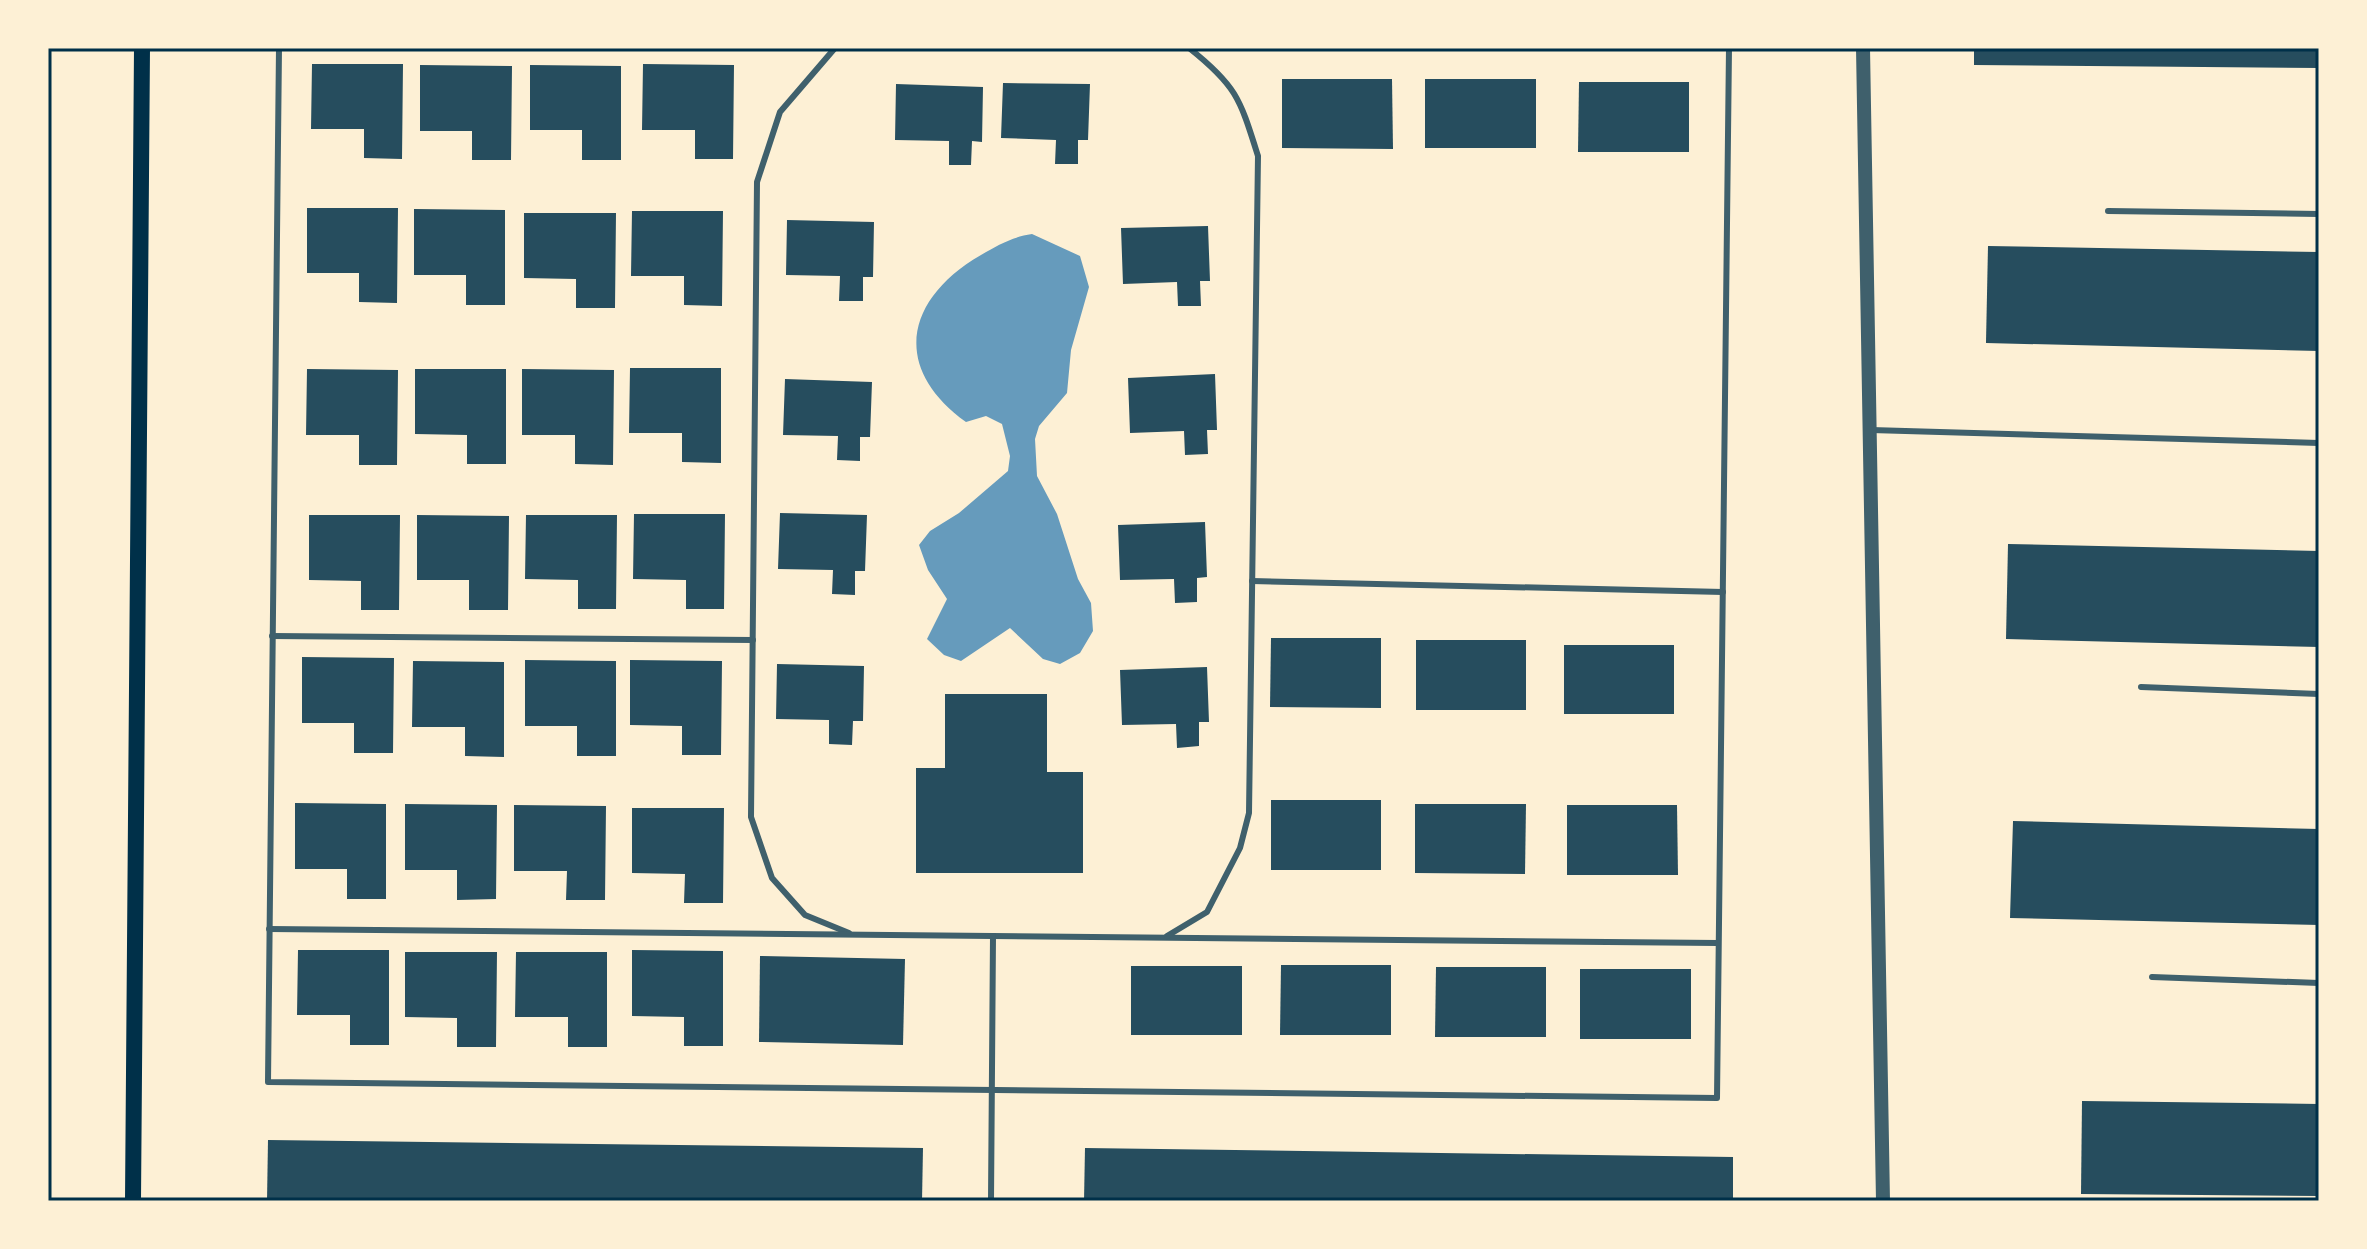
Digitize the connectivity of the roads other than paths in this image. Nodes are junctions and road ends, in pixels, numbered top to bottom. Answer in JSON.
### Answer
{"nodes":[{"id":1,"x":142,"y":48,"type":"edge"},
{"id":2,"x":279,"y":48,"type":"edge"},
{"id":3,"x":835,"y":48,"type":"edge"},
{"id":4,"x":1189,"y":48,"type":"edge"},
{"id":5,"x":1729,"y":48,"type":"edge"},
{"id":6,"x":1863,"y":48,"type":"edge"},
{"id":7,"x":2108,"y":211,"type":"dead end"},
{"id":8,"x":2319,"y":214,"type":"edge"},
{"id":9,"x":1870,"y":429,"type":"junction"},
{"id":10,"x":2319,"y":443,"type":"edge"},
{"id":11,"x":1252,"y":581,"type":"junction"},
{"id":12,"x":1723,"y":592,"type":"junction"},
{"id":13,"x":272,"y":636,"type":"junction"},
{"id":14,"x":753,"y":640,"type":"junction"},
{"id":15,"x":2141,"y":687,"type":"dead end"},
{"id":16,"x":2319,"y":694,"type":"edge"},
{"id":17,"x":269,"y":929,"type":"junction"},
{"id":18,"x":853,"y":935,"type":"junction"},
{"id":19,"x":993,"y":936,"type":"junction"},
{"id":20,"x":1163,"y":938,"type":"junction"},
{"id":21,"x":1718,"y":943,"type":"junction"},
{"id":22,"x":2152,"y":977,"type":"dead end"},
{"id":23,"x":2319,"y":983,"type":"edge"},
{"id":24,"x":992,"y":1090,"type":"junction"},
{"id":25,"x":133,"y":1201,"type":"edge"},
{"id":26,"x":991,"y":1201,"type":"edge"},
{"id":27,"x":1883,"y":1201,"type":"edge"}],
"edges":[{"from":1,"to":25,"type":"main road"},
{"from":2,"to":13,"type":"lane"},
{"from":3,"to":14,"type":"lane"},
{"from":4,"to":11,"type":"lane"},
{"from":5,"to":12,"type":"lane"},
{"from":6,"to":9,"type":"street"},
{"from":7,"to":8,"type":"lane"},
{"from":9,"to":10,"type":"lane"},
{"from":9,"to":27,"type":"street"},
{"from":11,"to":12,"type":"lane"},
{"from":11,"to":20,"type":"lane"},
{"from":12,"to":21,"type":"lane"},
{"from":13,"to":14,"type":"lane"},
{"from":13,"to":17,"type":"lane"},
{"from":14,"to":18,"type":"lane"},
{"from":15,"to":16,"type":"lane"},
{"from":17,"to":18,"type":"lane"},
{"from":17,"to":24,"type":"lane"},
{"from":18,"to":19,"type":"lane"},
{"from":19,"to":20,"type":"lane"},
{"from":19,"to":24,"type":"lane"},
{"from":20,"to":21,"type":"lane"},
{"from":21,"to":24,"type":"lane"},
{"from":22,"to":23,"type":"lane"},
{"from":24,"to":26,"type":"lane"}]}
